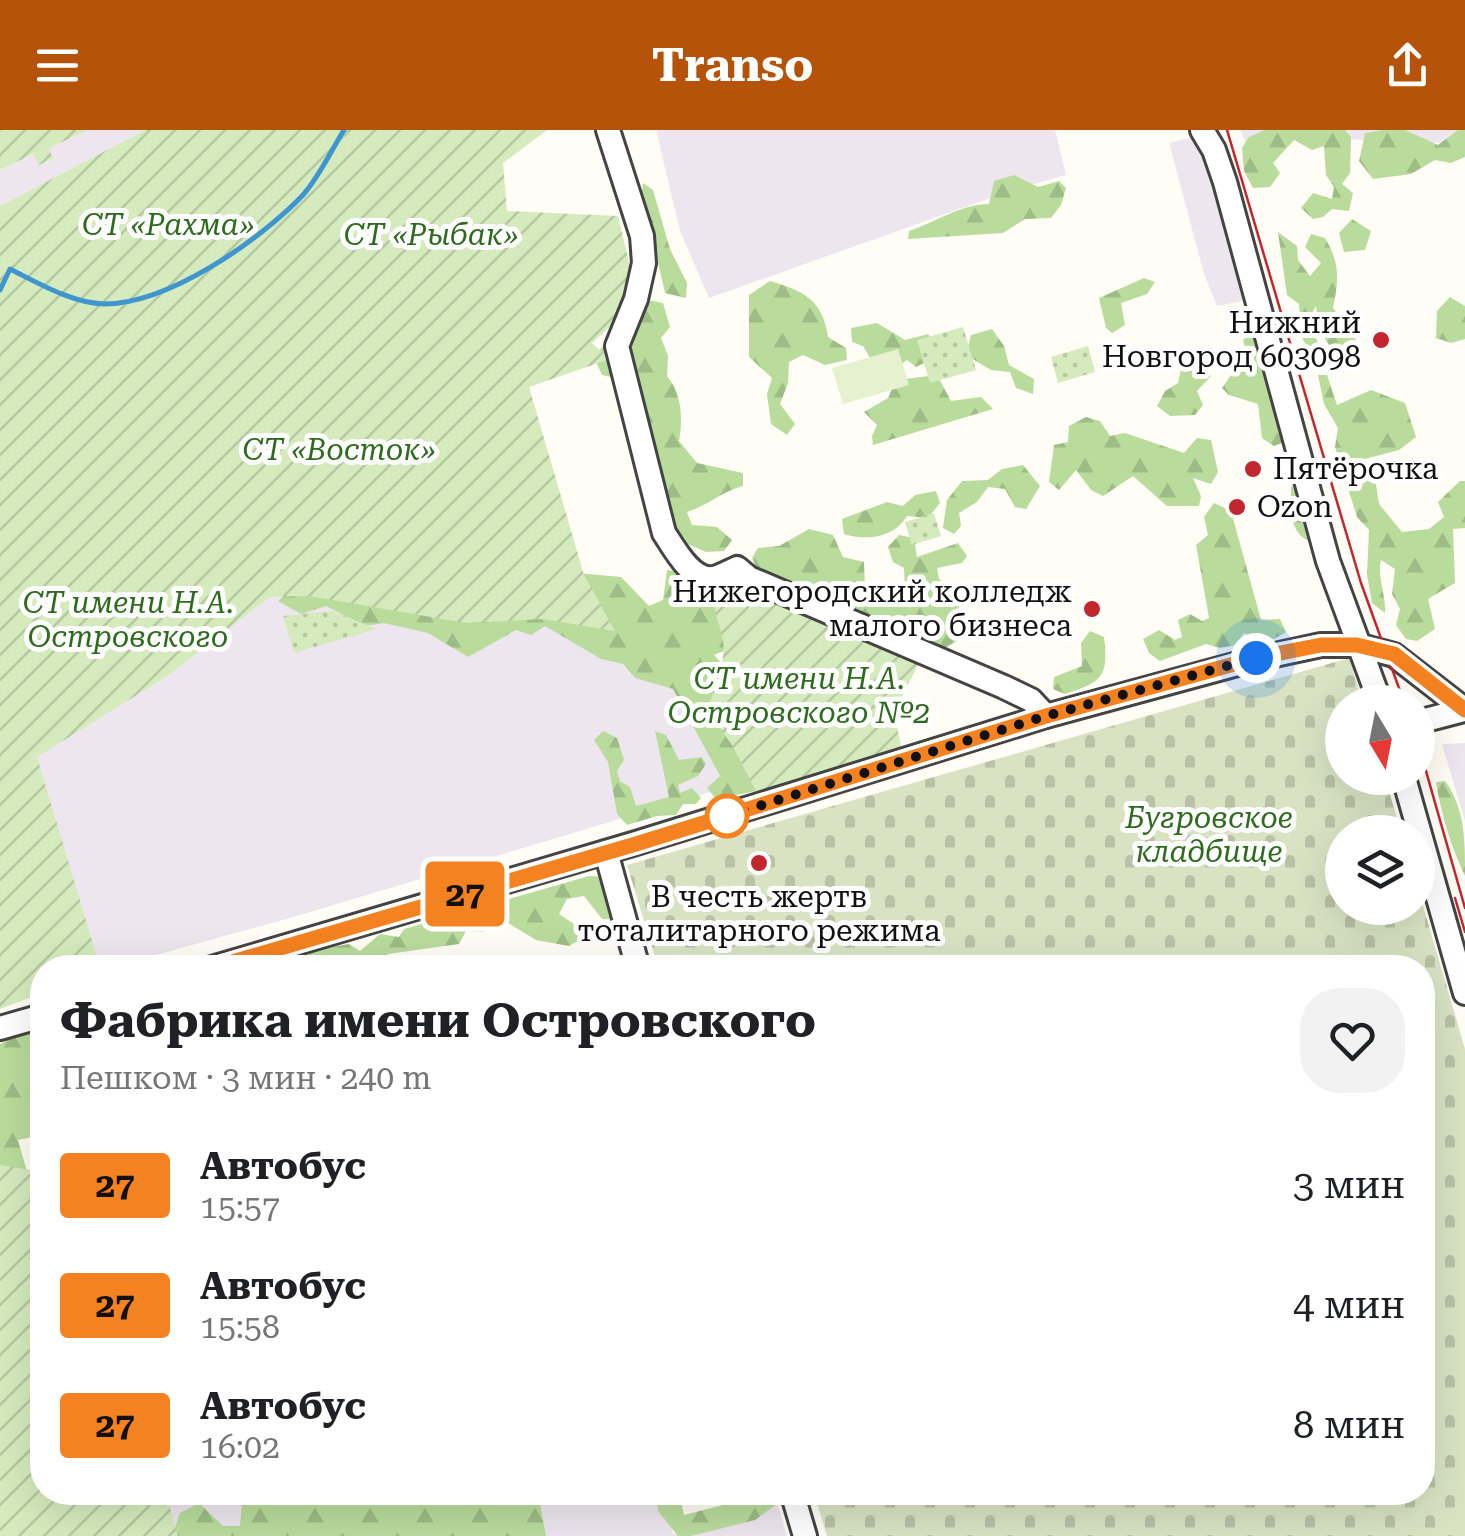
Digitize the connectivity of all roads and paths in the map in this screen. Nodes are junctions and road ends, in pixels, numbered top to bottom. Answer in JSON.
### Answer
{"nodes":[{"id":1,"x":608,"y":130,"type":"edge"},
{"id":2,"x":1202,"y":130,"type":"edge"},
{"id":3,"x":1357,"y":645,"type":"junction"},
{"id":4,"x":1373,"y":685,"type":"edge"},
{"id":5,"x":1434,"y":685,"type":"edge"},
{"id":6,"x":1435,"y":686,"type":"joint"},
{"id":7,"x":1435,"y":710,"type":"edge"},
{"id":8,"x":1464,"y":710,"type":"edge"},
{"id":9,"x":1046,"y":716,"type":"junction"},
{"id":10,"x":1435,"y":717,"type":"edge"},
{"id":11,"x":1409,"y":795,"type":"edge"},
{"id":12,"x":606,"y":852,"type":"junction"},
{"id":13,"x":256,"y":955,"type":"edge"},
{"id":14,"x":634,"y":955,"type":"edge"},
{"id":15,"x":1465,"y":993,"type":"edge"},
{"id":16,"x":30,"y":1019,"type":"edge"},
{"id":17,"x":0,"y":1028,"type":"edge"},
{"id":18,"x":796,"y":1505,"type":"edge"},
{"id":19,"x":806,"y":1536,"type":"edge"}],
"edges":[{"from":1,"to":9,"type":"street"},
{"from":2,"to":3,"type":"street"},
{"from":3,"to":4,"type":"street"},
{"from":3,"to":5,"type":"street"},
{"from":3,"to":9,"type":"street"},
{"from":6,"to":7,"type":"street"},
{"from":6,"to":8,"type":"street"},
{"from":8,"to":10,"type":"street"},
{"from":9,"to":12,"type":"street"},
{"from":11,"to":15,"type":"street"},
{"from":12,"to":13,"type":"street"},
{"from":12,"to":14,"type":"street"},
{"from":16,"to":17,"type":"street"},
{"from":18,"to":19,"type":"street"}]}
